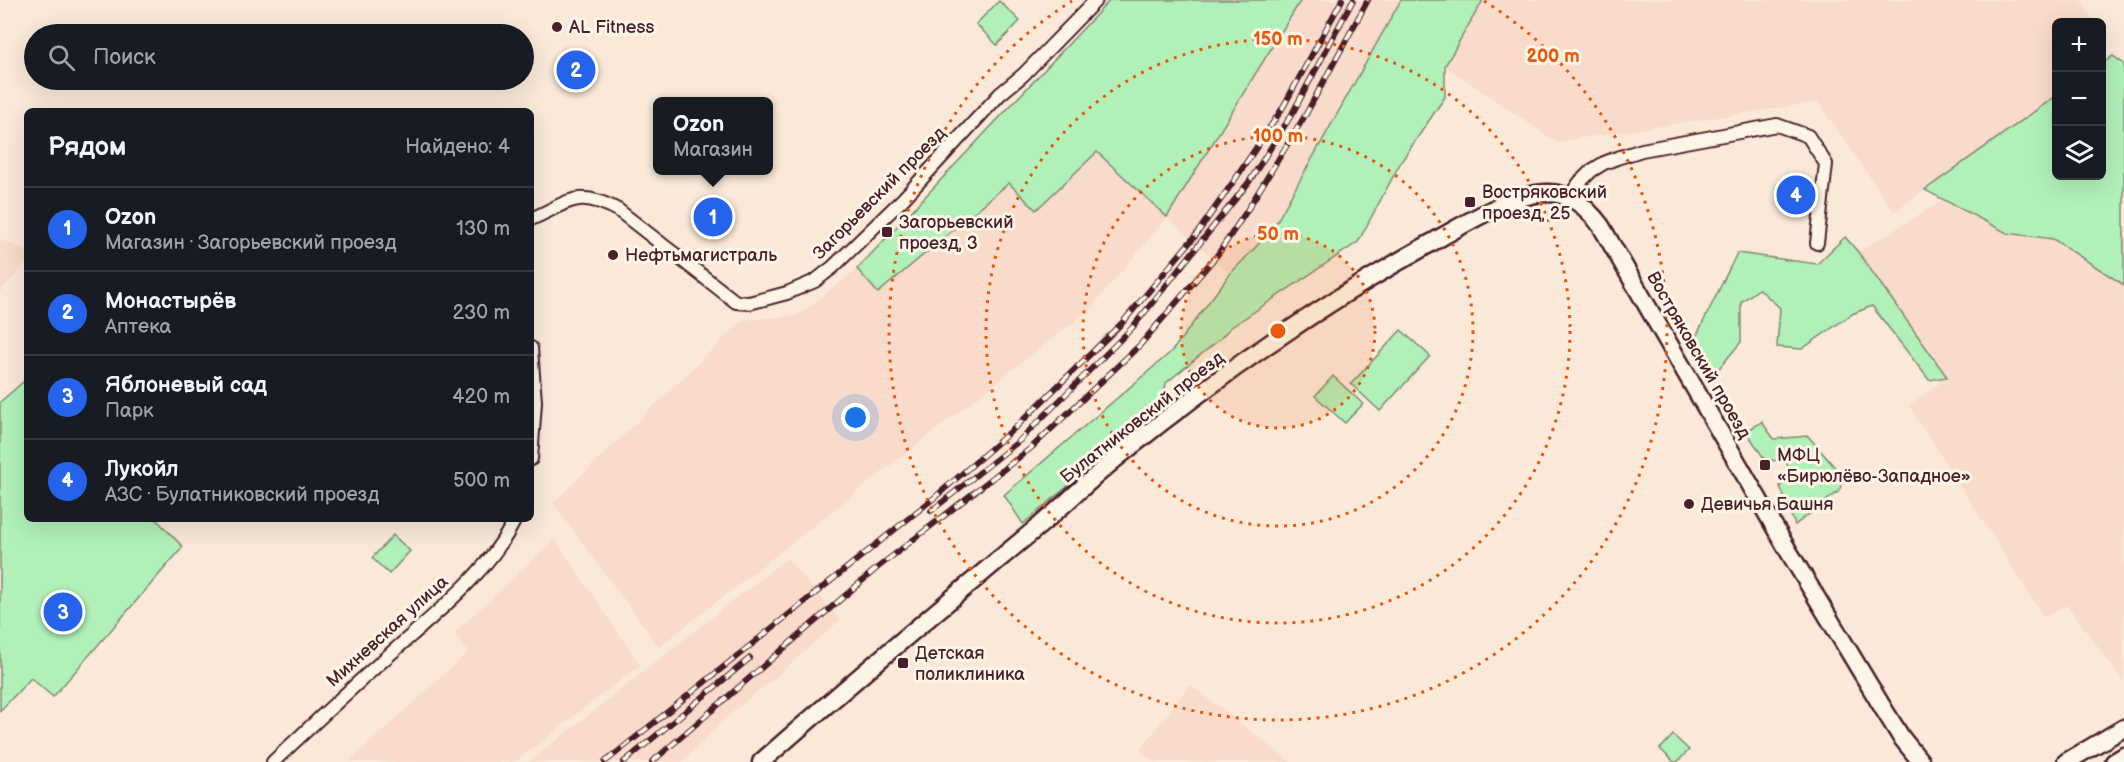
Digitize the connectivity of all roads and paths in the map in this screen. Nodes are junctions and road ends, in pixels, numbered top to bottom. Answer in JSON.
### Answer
{"nodes":[{"id":1,"x":1096,"y":0,"type":"edge"},
{"id":2,"x":1570,"y":196,"type":"junction"},
{"id":3,"x":534,"y":218,"type":"edge"},
{"id":4,"x":1818,"y":243,"type":"dead end"},
{"id":5,"x":534,"y":388,"type":"edge"},
{"id":6,"x":534,"y":416,"type":"edge"},
{"id":7,"x":514,"y":522,"type":"edge"},
{"id":8,"x":2124,"y":728,"type":"edge"},
{"id":9,"x":2124,"y":756,"type":"edge"},
{"id":10,"x":273,"y":762,"type":"edge"},
{"id":11,"x":761,"y":762,"type":"edge"},
{"id":12,"x":1921,"y":762,"type":"edge"},
{"id":13,"x":2066,"y":762,"type":"edge"},
{"id":14,"x":2114,"y":762,"type":"edge"}],
"edges":[{"from":1,"to":3,"type":"street","name":"Загорьевский проезд"},
{"from":2,"to":4,"type":"street"},
{"from":2,"to":11,"type":"street","name":"Булатниковский проезд"},
{"from":2,"to":12,"type":"street","name":"Востряковский проезд"},
{"from":5,"to":6,"type":"street"},
{"from":7,"to":10,"type":"street","name":"Михневская улица"},
{"from":8,"to":13,"type":"street"},
{"from":9,"to":14,"type":"street"}]}
